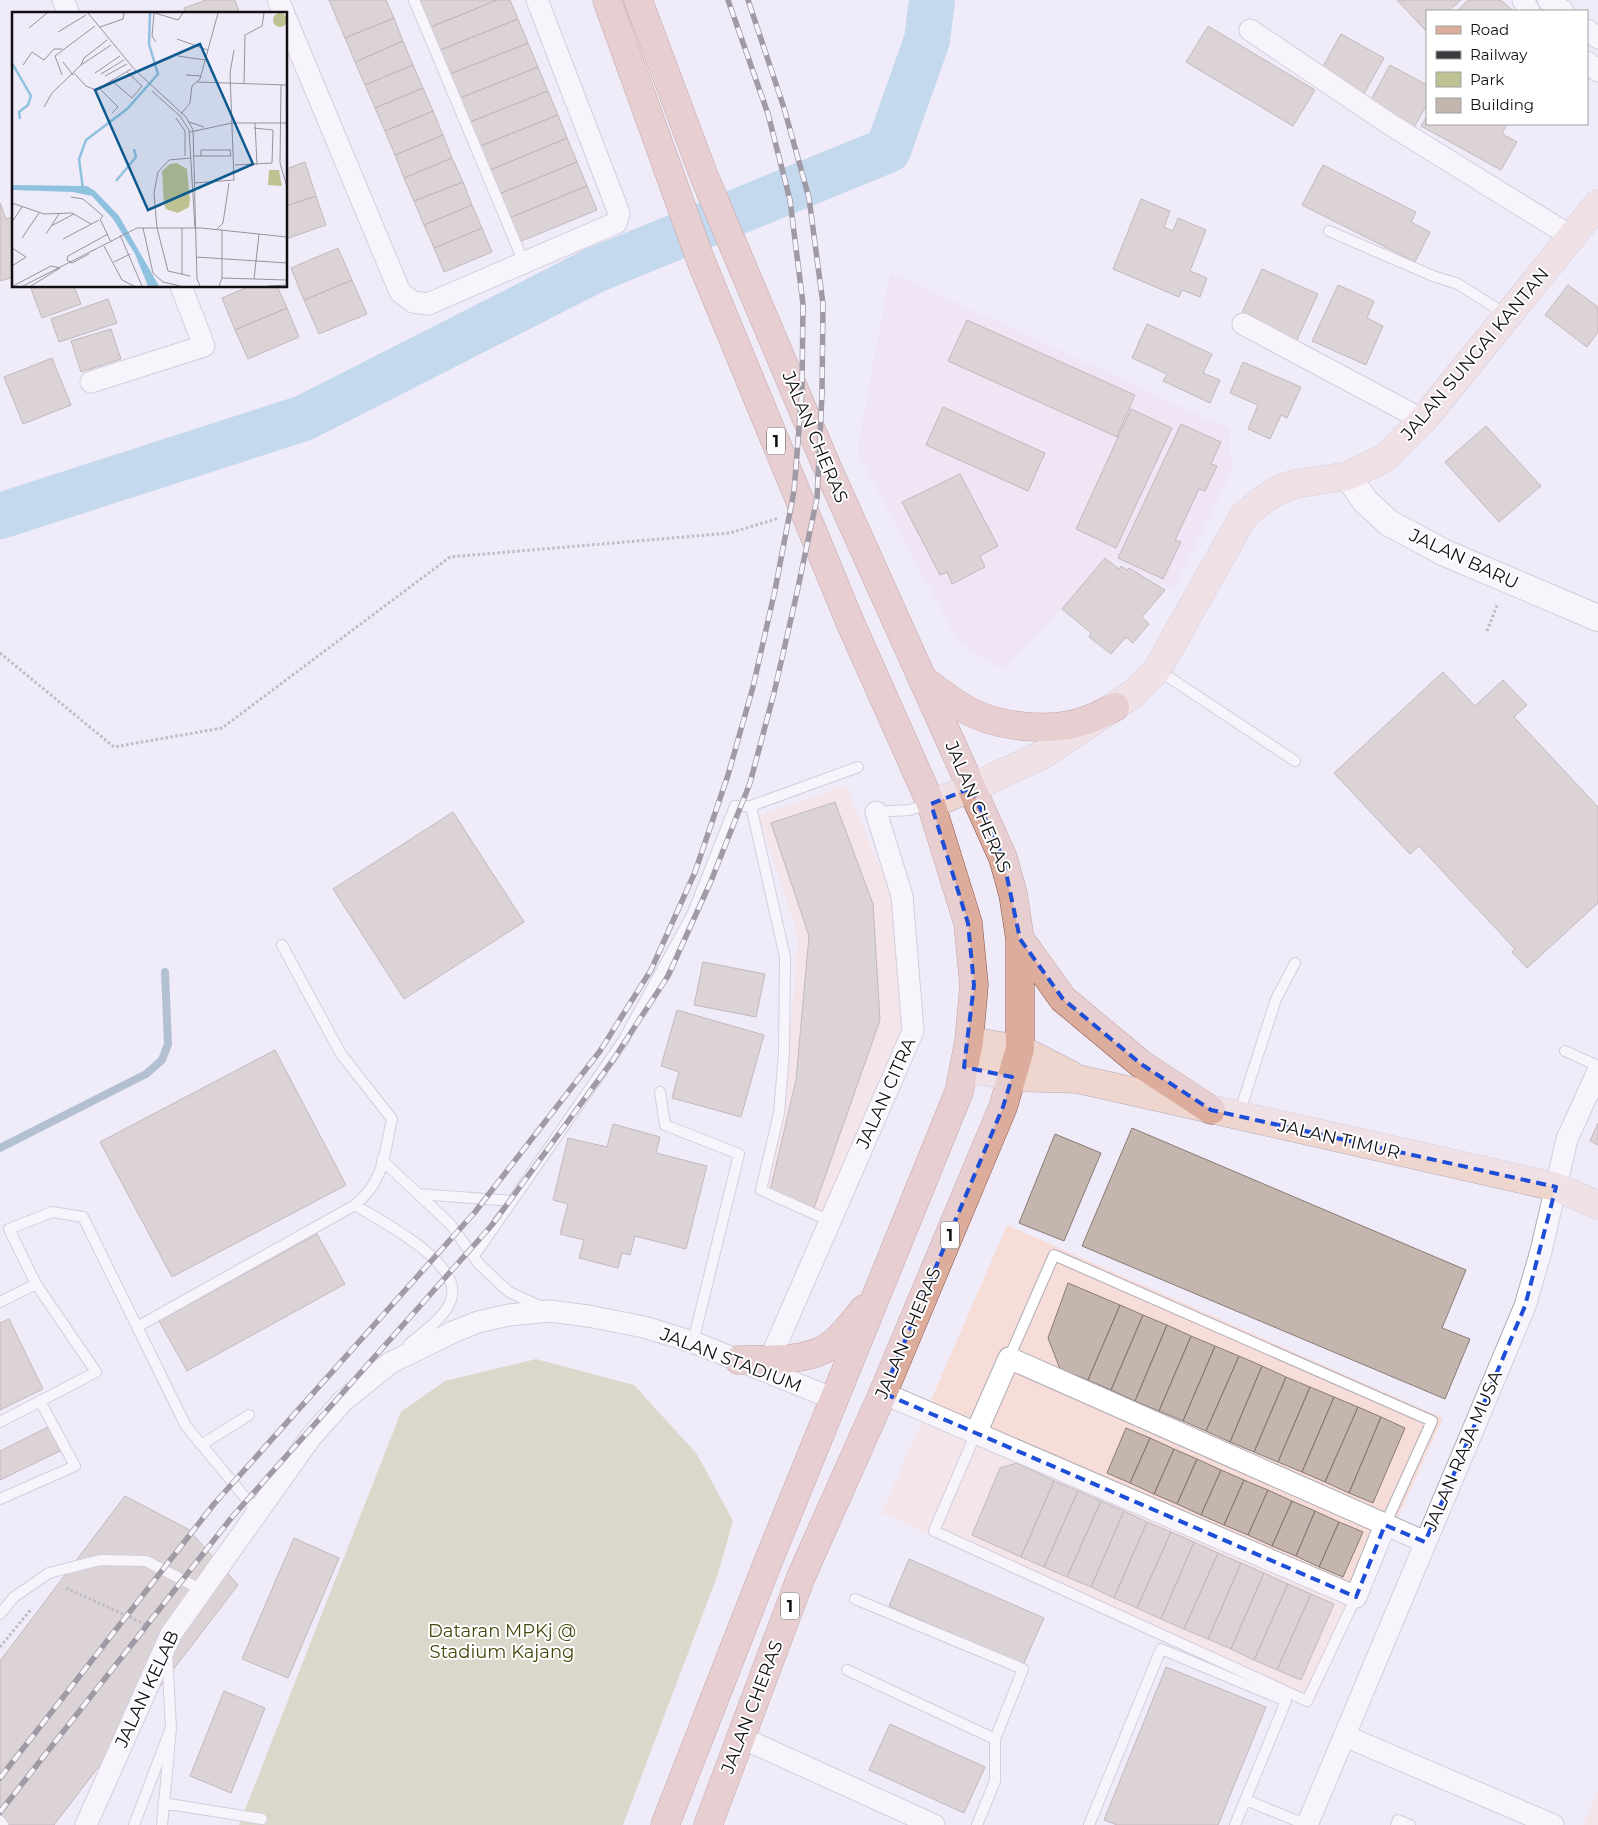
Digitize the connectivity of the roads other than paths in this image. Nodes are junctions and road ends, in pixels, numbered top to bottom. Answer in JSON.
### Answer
{"nodes":[{"id":1,"x":63,"y":0,"type":"edge"},
{"id":2,"x":278,"y":0,"type":"edge"},
{"id":3,"x":414,"y":0,"type":"edge"},
{"id":4,"x":537,"y":0,"type":"edge"},
{"id":5,"x":608,"y":0,"type":"edge"},
{"id":6,"x":638,"y":0,"type":"edge"},
{"id":7,"x":1548,"y":0,"type":"edge"},
{"id":8,"x":1562,"y":10,"type":"edge"},
{"id":9,"x":68,"y":12,"type":"edge"},
{"id":10,"x":283,"y":12,"type":"edge"},
{"id":11,"x":288,"y":24,"type":"edge"},
{"id":12,"x":1250,"y":30,"type":"dead end"},
{"id":13,"x":1588,"y":63,"type":"edge"},
{"id":14,"x":1598,"y":71,"type":"edge"},
{"id":15,"x":1598,"y":204,"type":"edge"},
{"id":16,"x":1329,"y":231,"type":"dead end"},
{"id":17,"x":1572,"y":237,"type":"junction"},
{"id":18,"x":524,"y":263,"type":"junction"},
{"id":19,"x":182,"y":288,"type":"edge"},
{"id":20,"x":1508,"y":316,"type":"junction"},
{"id":21,"x":1243,"y":324,"type":"dead end"},
{"id":22,"x":91,"y":382,"type":"dead end"},
{"id":23,"x":1424,"y":420,"type":"junction"},
{"id":24,"x":1348,"y":476,"type":"junction"},
{"id":25,"x":1598,"y":618,"type":"edge"},
{"id":26,"x":1157,"y":670,"type":"junction"},
{"id":27,"x":924,"y":680,"type":"junction"},
{"id":28,"x":1115,"y":707,"type":"junction"},
{"id":29,"x":1295,"y":761,"type":"dead end"},
{"id":30,"x":858,"y":767,"type":"dead end"},
{"id":31,"x":971,"y":788,"type":"junction"},
{"id":32,"x":931,"y":804,"type":"junction"},
{"id":33,"x":750,"y":806,"type":"junction"},
{"id":34,"x":876,"y":812,"type":"joint"},
{"id":35,"x":1020,"y":939,"type":"junction"},
{"id":36,"x":282,"y":945,"type":"dead end"},
{"id":37,"x":1295,"y":963,"type":"dead end"},
{"id":38,"x":969,"y":1041,"type":"junction"},
{"id":39,"x":1020,"y":1049,"type":"junction"},
{"id":40,"x":1565,"y":1051,"type":"dead end"},
{"id":41,"x":1598,"y":1066,"type":"edge"},
{"id":42,"x":964,"y":1067,"type":"junction"},
{"id":43,"x":1598,"y":1071,"type":"edge"},
{"id":44,"x":1012,"y":1076,"type":"junction"},
{"id":45,"x":1078,"y":1079,"type":"junction"},
{"id":46,"x":660,"y":1092,"type":"dead end"},
{"id":47,"x":1211,"y":1110,"type":"junction"},
{"id":48,"x":1238,"y":1116,"type":"junction"},
{"id":49,"x":382,"y":1160,"type":"junction"},
{"id":50,"x":1556,"y":1187,"type":"junction"},
{"id":51,"x":418,"y":1194,"type":"junction"},
{"id":52,"x":512,"y":1201,"type":"junction"},
{"id":53,"x":355,"y":1205,"type":"junction"},
{"id":54,"x":1598,"y":1205,"type":"edge"},
{"id":55,"x":830,"y":1220,"type":"junction"},
{"id":56,"x":474,"y":1256,"type":"junction"},
{"id":57,"x":36,"y":1284,"type":"junction"},
{"id":58,"x":876,"y":1295,"type":"junction"},
{"id":59,"x":0,"y":1302,"type":"edge"},
{"id":60,"x":550,"y":1311,"type":"junction"},
{"id":61,"x":137,"y":1327,"type":"junction"},
{"id":62,"x":693,"y":1342,"type":"junction"},
{"id":63,"x":1009,"y":1358,"type":"junction"},
{"id":64,"x":770,"y":1359,"type":"junction"},
{"id":65,"x":739,"y":1360,"type":"junction"},
{"id":66,"x":390,"y":1363,"type":"junction"},
{"id":67,"x":884,"y":1393,"type":"junction"},
{"id":68,"x":834,"y":1399,"type":"junction"},
{"id":69,"x":40,"y":1401,"type":"junction"},
{"id":70,"x":249,"y":1414,"type":"dead end"},
{"id":71,"x":0,"y":1422,"type":"edge"},
{"id":72,"x":976,"y":1433,"type":"junction"},
{"id":73,"x":202,"y":1445,"type":"junction"},
{"id":74,"x":0,"y":1499,"type":"edge"},
{"id":75,"x":258,"y":1513,"type":"junction"},
{"id":76,"x":1385,"y":1525,"type":"junction"},
{"id":77,"x":1425,"y":1542,"type":"junction"},
{"id":78,"x":202,"y":1590,"type":"junction"},
{"id":79,"x":1356,"y":1597,"type":"junction"},
{"id":80,"x":856,"y":1599,"type":"dead end"},
{"id":81,"x":0,"y":1614,"type":"edge"},
{"id":82,"x":169,"y":1638,"type":"junction"},
{"id":83,"x":847,"y":1670,"type":"dead end"},
{"id":84,"x":171,"y":1728,"type":"junction"},
{"id":85,"x":1345,"y":1736,"type":"junction"},
{"id":86,"x":740,"y":1737,"type":"junction"},
{"id":87,"x":995,"y":1739,"type":"junction"},
{"id":88,"x":1246,"y":1800,"type":"junction"},
{"id":89,"x":163,"y":1803,"type":"junction"},
{"id":90,"x":262,"y":1819,"type":"dead end"},
{"id":91,"x":0,"y":1821,"type":"edge"},
{"id":92,"x":3,"y":1825,"type":"edge"},
{"id":93,"x":86,"y":1825,"type":"edge"},
{"id":94,"x":134,"y":1825,"type":"edge"},
{"id":95,"x":162,"y":1825,"type":"edge"},
{"id":96,"x":665,"y":1825,"type":"edge"},
{"id":97,"x":708,"y":1825,"type":"edge"},
{"id":98,"x":934,"y":1825,"type":"edge"},
{"id":99,"x":977,"y":1825,"type":"edge"},
{"id":100,"x":1089,"y":1825,"type":"edge"},
{"id":101,"x":1235,"y":1825,"type":"edge"},
{"id":102,"x":1307,"y":1825,"type":"edge"},
{"id":103,"x":1396,"y":1825,"type":"edge"},
{"id":104,"x":1410,"y":1825,"type":"edge"},
{"id":105,"x":1553,"y":1825,"type":"edge"}],
"edges":[{"from":1,"to":9,"type":"street"},
{"from":2,"to":10,"type":"street"},
{"from":3,"to":18,"type":"lane"},
{"from":4,"to":18,"type":"street"},
{"from":5,"to":32,"type":"main road","name":"JALAN CHERAS","number":"1"},
{"from":6,"to":27,"type":"main road","name":"JALAN CHERAS","number":"1"},
{"from":7,"to":8,"type":"street"},
{"from":11,"to":18,"type":"street"},
{"from":12,"to":17,"type":"street"},
{"from":13,"to":14,"type":"street"},
{"from":15,"to":17,"type":"main road","name":"JALAN SUNGAI KANTAN"},
{"from":16,"to":20,"type":"lane"},
{"from":17,"to":20,"type":"main road","name":"JALAN SUNGAI KANTAN"},
{"from":19,"to":22,"type":"street"},
{"from":20,"to":23,"type":"main road","name":"JALAN SUNGAI KANTAN"},
{"from":21,"to":23,"type":"street"},
{"from":23,"to":24,"type":"main road","name":"JALAN SUNGAI KANTAN"},
{"from":24,"to":25,"type":"street","name":"JALAN BARU"},
{"from":24,"to":26,"type":"main road","name":"JALAN SUNGAI KANTAN"},
{"from":26,"to":28,"type":"main road","name":"JALAN SUNGAI KANTAN"},
{"from":26,"to":29,"type":"lane"},
{"from":27,"to":28,"type":"main road"},
{"from":27,"to":31,"type":"main road","name":"JALAN CHERAS","number":"1"},
{"from":28,"to":31,"type":"main road","name":"JALAN SUNGAI KANTAN"},
{"from":30,"to":33,"type":"lane"},
{"from":31,"to":32,"type":"main road","name":"JALAN SUNGAI KANTAN"},
{"from":31,"to":35,"type":"main road","name":"JALAN CHERAS","number":"1"},
{"from":32,"to":34,"type":"lane"},
{"from":32,"to":38,"type":"main road","name":"JALAN CHERAS","number":"1"},
{"from":33,"to":52,"type":"lane"},
{"from":33,"to":55,"type":"lane"},
{"from":34,"to":55,"type":"street","name":"JALAN CITRA"},
{"from":35,"to":39,"type":"main road","name":"JALAN CHERAS","number":"1"},
{"from":35,"to":47,"type":"main road"},
{"from":36,"to":49,"type":"lane"},
{"from":37,"to":48,"type":"lane"},
{"from":38,"to":39,"type":"main road","name":"JALAN TIMUR"},
{"from":38,"to":42,"type":"main road","name":"JALAN CHERAS","number":"1"},
{"from":39,"to":44,"type":"main road","name":"JALAN CHERAS","number":"1"},
{"from":39,"to":45,"type":"main road","name":"JALAN TIMUR"},
{"from":40,"to":41,"type":"lane"},
{"from":42,"to":44,"type":"main road","name":"JALAN TIMUR"},
{"from":42,"to":58,"type":"main road","name":"JALAN CHERAS","number":"1"},
{"from":43,"to":50,"type":"street","name":"JALAN RAJA MUSA"},
{"from":44,"to":45,"type":"main road","name":"JALAN TIMUR"},
{"from":44,"to":67,"type":"main road","name":"JALAN CHERAS","number":"1"},
{"from":45,"to":47,"type":"main road","name":"JALAN TIMUR"},
{"from":46,"to":62,"type":"lane"},
{"from":47,"to":48,"type":"main road","name":"JALAN TIMUR"},
{"from":48,"to":50,"type":"main road","name":"JALAN TIMUR"},
{"from":49,"to":51,"type":"lane"},
{"from":49,"to":53,"type":"lane"},
{"from":50,"to":54,"type":"main road","name":"JALAN TIMUR"},
{"from":50,"to":77,"type":"street","name":"JALAN RAJA MUSA"},
{"from":51,"to":52,"type":"lane"},
{"from":51,"to":56,"type":"lane"},
{"from":52,"to":56,"type":"lane"},
{"from":53,"to":61,"type":"lane"},
{"from":53,"to":66,"type":"lane"},
{"from":55,"to":64,"type":"street","name":"JALAN CITRA"},
{"from":56,"to":60,"type":"lane"},
{"from":57,"to":59,"type":"lane"},
{"from":57,"to":61,"type":"lane"},
{"from":57,"to":69,"type":"lane"},
{"from":58,"to":64,"type":"main road"},
{"from":58,"to":68,"type":"main road","name":"JALAN CHERAS","number":"1"},
{"from":60,"to":62,"type":"street","name":"JALAN STADIUM"},
{"from":60,"to":66,"type":"street","name":"JALAN STADIUM"},
{"from":61,"to":73,"type":"lane"},
{"from":62,"to":65,"type":"street","name":"JALAN STADIUM"},
{"from":63,"to":72,"type":"street"},
{"from":63,"to":76,"type":"street"},
{"from":63,"to":76,"type":"lane"},
{"from":64,"to":65,"type":"main road"},
{"from":65,"to":68,"type":"street","name":"JALAN STADIUM"},
{"from":66,"to":75,"type":"street","name":"JALAN STADIUM"},
{"from":67,"to":72,"type":"street"},
{"from":67,"to":86,"type":"main road","name":"JALAN CHERAS","number":"1"},
{"from":68,"to":96,"type":"main road","name":"JALAN CHERAS","number":"1"},
{"from":69,"to":71,"type":"lane"},
{"from":69,"to":74,"type":"lane"},
{"from":70,"to":73,"type":"lane"},
{"from":72,"to":79,"type":"street"},
{"from":72,"to":79,"type":"lane"},
{"from":73,"to":75,"type":"lane"},
{"from":75,"to":78,"type":"street","name":"JALAN KELAB"},
{"from":76,"to":77,"type":"street"},
{"from":76,"to":79,"type":"street"},
{"from":77,"to":85,"type":"street","name":"JALAN RAJA MUSA"},
{"from":78,"to":81,"type":"lane"},
{"from":78,"to":82,"type":"street","name":"JALAN KELAB"},
{"from":80,"to":87,"type":"lane"},
{"from":82,"to":84,"type":"lane"},
{"from":82,"to":93,"type":"street","name":"JALAN KELAB"},
{"from":83,"to":87,"type":"lane"},
{"from":84,"to":89,"type":"lane"},
{"from":84,"to":94,"type":"lane"},
{"from":85,"to":102,"type":"street","name":"JALAN RAJA MUSA"},
{"from":85,"to":105,"type":"street"},
{"from":86,"to":97,"type":"main road","name":"JALAN CHERAS","number":"1"},
{"from":86,"to":98,"type":"street"},
{"from":87,"to":99,"type":"lane"},
{"from":88,"to":100,"type":"lane"},
{"from":88,"to":101,"type":"lane"},
{"from":88,"to":102,"type":"lane"},
{"from":89,"to":90,"type":"lane"},
{"from":89,"to":95,"type":"lane"},
{"from":91,"to":92,"type":"lane"},
{"from":103,"to":104,"type":"lane"}]}
